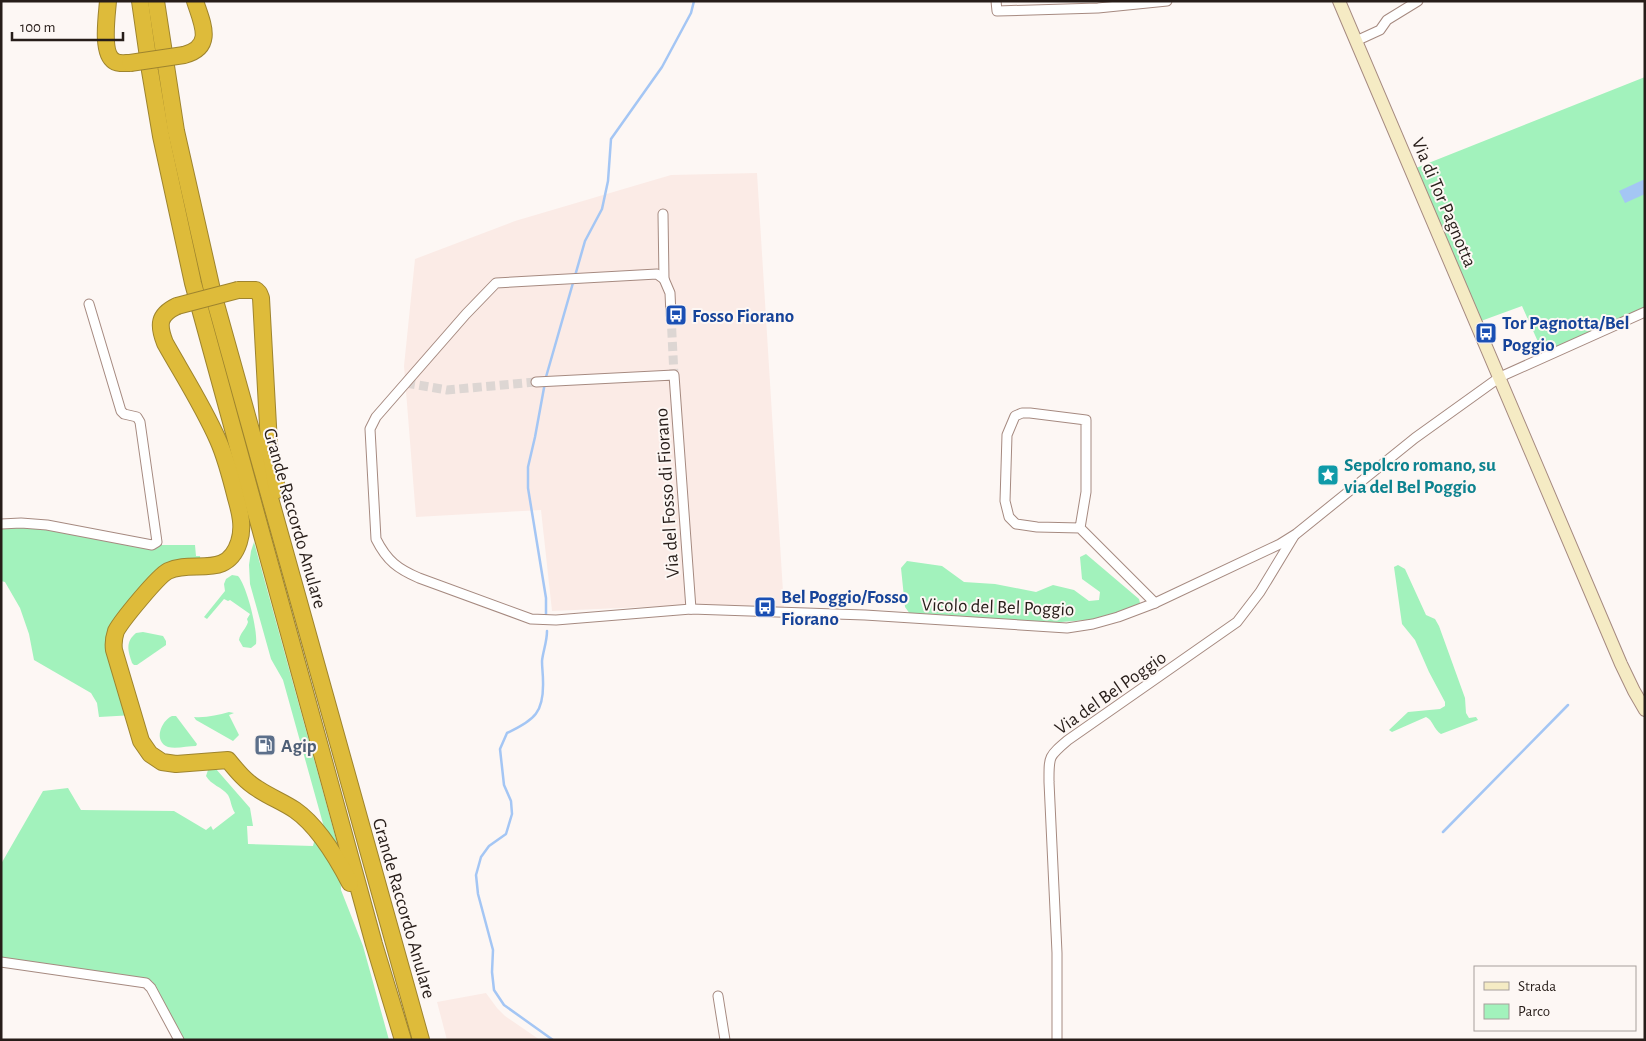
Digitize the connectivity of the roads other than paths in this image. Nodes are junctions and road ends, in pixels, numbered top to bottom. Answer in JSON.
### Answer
{"nodes":[{"id":1,"x":108,"y":1,"type":"edge"},
{"id":2,"x":140,"y":1,"type":"edge"},
{"id":3,"x":156,"y":1,"type":"edge"},
{"id":4,"x":195,"y":1,"type":"edge"},
{"id":5,"x":996,"y":1,"type":"edge"},
{"id":6,"x":1167,"y":1,"type":"edge"},
{"id":7,"x":1339,"y":1,"type":"edge"},
{"id":8,"x":1418,"y":1,"type":"edge"},
{"id":9,"x":1098,"y":4,"type":"edge"},
{"id":10,"x":1356,"y":41,"type":"junction"},
{"id":11,"x":663,"y":214,"type":"dead end"},
{"id":12,"x":664,"y":279,"type":"junction"},
{"id":13,"x":89,"y":304,"type":"dead end"},
{"id":14,"x":1645,"y":312,"type":"edge"},
{"id":15,"x":671,"y":315,"type":"tunnel mouth"},
{"id":16,"x":1500,"y":377,"type":"junction"},
{"id":17,"x":536,"y":382,"type":"tunnel mouth"},
{"id":18,"x":1,"y":524,"type":"edge"},
{"id":19,"x":1080,"y":528,"type":"junction"},
{"id":20,"x":1296,"y":534,"type":"junction"},
{"id":21,"x":291,"y":576,"type":"junction"},
{"id":22,"x":1155,"y":603,"type":"junction"},
{"id":23,"x":690,"y":609,"type":"junction"},
{"id":24,"x":1645,"y":710,"type":"edge"},
{"id":25,"x":374,"y":944,"type":"junction"},
{"id":26,"x":1,"y":962,"type":"edge"},
{"id":27,"x":718,"y":996,"type":"dead end"},
{"id":28,"x":178,"y":1040,"type":"edge"},
{"id":29,"x":404,"y":1040,"type":"edge"},
{"id":30,"x":421,"y":1040,"type":"edge"},
{"id":31,"x":724,"y":1040,"type":"edge"},
{"id":32,"x":1056,"y":1040,"type":"edge"}],
"edges":[{"from":1,"to":4,"type":"highway","bridge":true},
{"from":2,"to":25,"type":"highway","name":"Grande Raccordo Anulare"},
{"from":3,"to":21,"type":"highway","name":"Grande Raccordo Anulare"},
{"from":5,"to":9,"type":"street"},
{"from":6,"to":9,"type":"street"},
{"from":7,"to":10,"type":"street","name":"Via di Tor Pagnotta"},
{"from":8,"to":10,"type":"street"},
{"from":10,"to":16,"type":"street","name":"Via di Tor Pagnotta"},
{"from":11,"to":12,"type":"street"},
{"from":12,"to":15,"type":"street"},
{"from":12,"to":23,"type":"street","name":"Vicolo del Bel Poggio"},
{"from":13,"to":18,"type":"street"},
{"from":14,"to":16,"type":"street"},
{"from":16,"to":20,"type":"street","name":"Vicolo del Bel Poggio"},
{"from":16,"to":24,"type":"street","name":"Via di Tor Pagnotta"},
{"from":17,"to":23,"type":"street","name":"Via del Fosso di Fiorano"},
{"from":19,"to":19,"type":"street"},
{"from":19,"to":22,"type":"street"},
{"from":20,"to":22,"type":"street","name":"Vicolo del Bel Poggio"},
{"from":20,"to":32,"type":"street","name":"Via del Bel Poggio"},
{"from":21,"to":25,"type":"highway","bridge":true},
{"from":21,"to":30,"type":"highway","name":"Grande Raccordo Anulare"},
{"from":22,"to":23,"type":"street","name":"Vicolo del Bel Poggio"},
{"from":25,"to":29,"type":"highway","name":"Grande Raccordo Anulare"},
{"from":26,"to":28,"type":"street"},
{"from":27,"to":31,"type":"street"}]}
